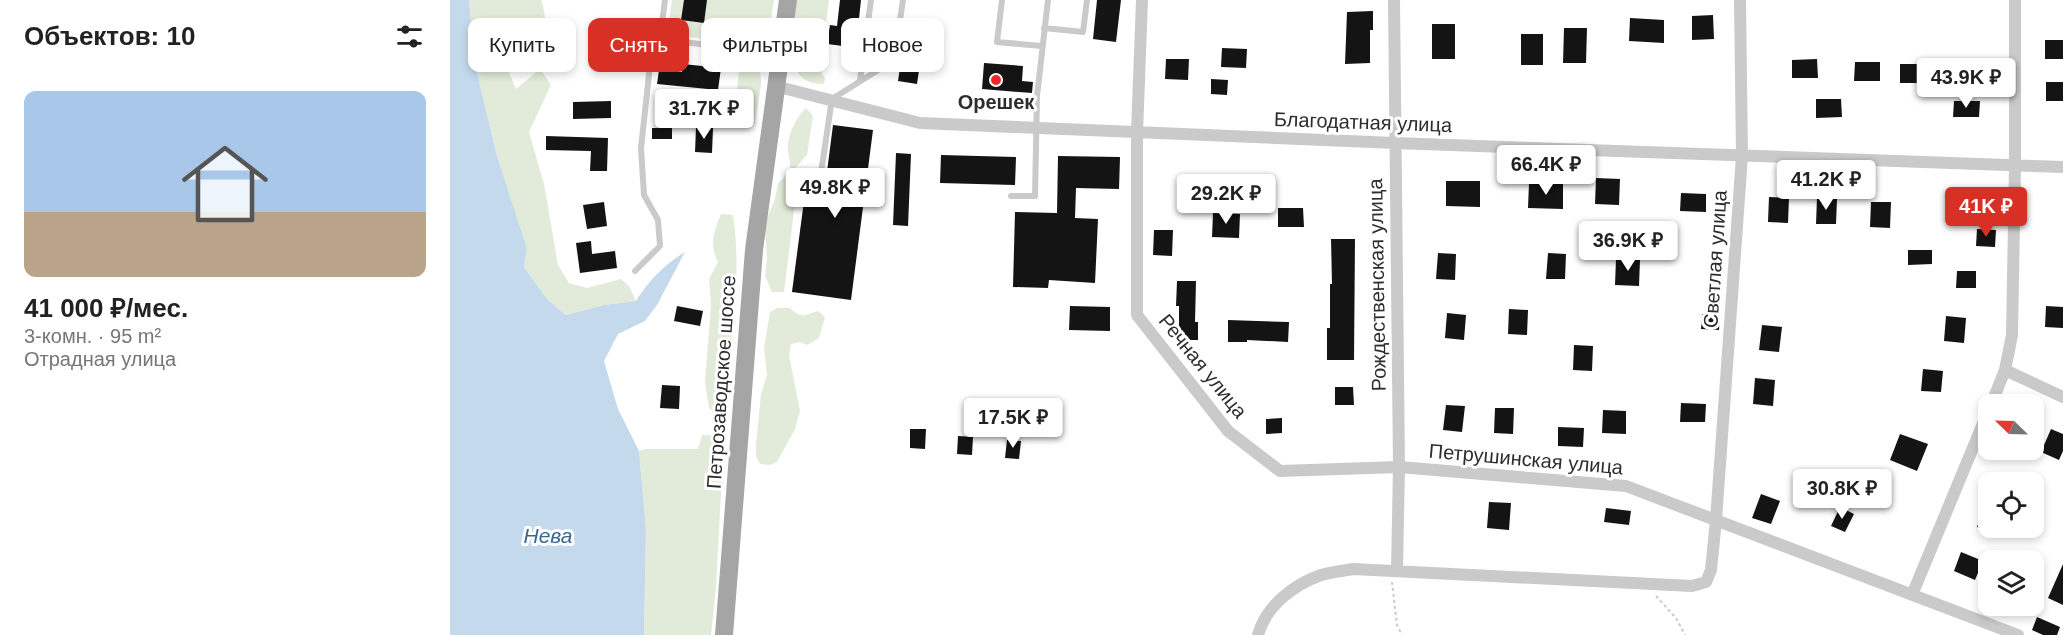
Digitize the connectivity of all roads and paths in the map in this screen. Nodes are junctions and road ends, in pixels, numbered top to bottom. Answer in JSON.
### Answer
{"nodes":[{"id":1,"x":665,"y":0,"type":"edge"},
{"id":2,"x":788,"y":0,"type":"edge"},
{"id":3,"x":871,"y":0,"type":"edge"},
{"id":4,"x":903,"y":0,"type":"edge"},
{"id":5,"x":1002,"y":0,"type":"edge"},
{"id":6,"x":1048,"y":0,"type":"edge"},
{"id":7,"x":1087,"y":0,"type":"edge"},
{"id":8,"x":1142,"y":0,"type":"edge"},
{"id":9,"x":1394,"y":0,"type":"edge"},
{"id":10,"x":1740,"y":0,"type":"edge"},
{"id":11,"x":2015,"y":0,"type":"edge"},
{"id":12,"x":663,"y":18,"type":"edge"},
{"id":13,"x":785,"y":18,"type":"edge"},
{"id":14,"x":1044,"y":28,"type":"junction"},
{"id":15,"x":1042,"y":46,"type":"junction"},
{"id":16,"x":649,"y":72,"type":"edge"},
{"id":17,"x":777,"y":72,"type":"edge"},
{"id":18,"x":860,"y":81,"type":"junction"},
{"id":19,"x":775,"y":86,"type":"junction"},
{"id":20,"x":832,"y":99,"type":"junction"},
{"id":21,"x":1035,"y":127,"type":"junction"},
{"id":22,"x":1137,"y":133,"type":"junction"},
{"id":23,"x":1395,"y":143,"type":"junction"},
{"id":24,"x":1742,"y":156,"type":"junction"},
{"id":25,"x":2015,"y":165,"type":"junction"},
{"id":26,"x":2063,"y":168,"type":"edge"},
{"id":27,"x":819,"y":186,"type":"dead end"},
{"id":28,"x":1011,"y":196,"type":"dead end"},
{"id":29,"x":635,"y":271,"type":"dead end"},
{"id":30,"x":2005,"y":370,"type":"junction"},
{"id":31,"x":1995,"y":394,"type":"edge"},
{"id":32,"x":2063,"y":397,"type":"edge"},
{"id":33,"x":1978,"y":436,"type":"edge"},
{"id":34,"x":1399,"y":467,"type":"junction"},
{"id":35,"x":1716,"y":520,"type":"junction"},
{"id":36,"x":1397,"y":570,"type":"junction"},
{"id":37,"x":1658,"y":584,"type":"junction"},
{"id":38,"x":1912,"y":595,"type":"junction"},
{"id":39,"x":724,"y":635,"type":"edge"},
{"id":40,"x":1258,"y":635,"type":"edge"},
{"id":41,"x":1402,"y":635,"type":"edge"},
{"id":42,"x":1685,"y":635,"type":"edge"},
{"id":43,"x":2018,"y":635,"type":"edge"}],
"edges":[{"from":1,"to":12,"type":"lane"},
{"from":2,"to":13,"type":"main road","name":"Петрозаводское шоссе"},
{"from":3,"to":18,"type":"lane"},
{"from":4,"to":18,"type":"lane"},
{"from":5,"to":15,"type":"lane"},
{"from":6,"to":14,"type":"lane"},
{"from":7,"to":14,"type":"lane"},
{"from":8,"to":22,"type":"street","name":"Речная улица"},
{"from":9,"to":23,"type":"street","name":"Рождественская улица"},
{"from":10,"to":24,"type":"street","name":"Светлая улица"},
{"from":11,"to":25,"type":"street"},
{"from":14,"to":15,"type":"lane"},
{"from":15,"to":21,"type":"lane"},
{"from":16,"to":29,"type":"lane"},
{"from":17,"to":19,"type":"main road","name":"Петрозаводское шоссе"},
{"from":18,"to":20,"type":"lane"},
{"from":19,"to":20,"type":"street","name":"Благодатная улица"},
{"from":19,"to":39,"type":"main road","name":"Петрозаводское шоссе"},
{"from":20,"to":21,"type":"street","name":"Благодатная улица"},
{"from":20,"to":27,"type":"lane"},
{"from":21,"to":22,"type":"street","name":"Благодатная улица"},
{"from":21,"to":28,"type":"lane"},
{"from":22,"to":23,"type":"street","name":"Благодатная улица"},
{"from":22,"to":34,"type":"street","name":"Речная улица"},
{"from":23,"to":24,"type":"street","name":"Благодатная улица"},
{"from":23,"to":34,"type":"street","name":"Рождественская улица"},
{"from":24,"to":25,"type":"street","name":"Благодатная улица"},
{"from":24,"to":35,"type":"street","name":"Светлая улица"},
{"from":25,"to":26,"type":"street","name":"Благодатная улица"},
{"from":25,"to":30,"type":"street"},
{"from":30,"to":31,"type":"street"},
{"from":30,"to":32,"type":"street"},
{"from":33,"to":38,"type":"street"},
{"from":34,"to":35,"type":"street","name":"Петрушинская улица"},
{"from":34,"to":36,"type":"street","name":"Рождественская улица"},
{"from":35,"to":37,"type":"street","name":"Светлая улица"},
{"from":35,"to":38,"type":"street","name":"Петрушинская улица"},
{"from":36,"to":37,"type":"street"},
{"from":36,"to":40,"type":"street"},
{"from":36,"to":41,"type":"path"},
{"from":37,"to":42,"type":"path"},
{"from":38,"to":43,"type":"street","name":"Петрушинская улица"}]}
